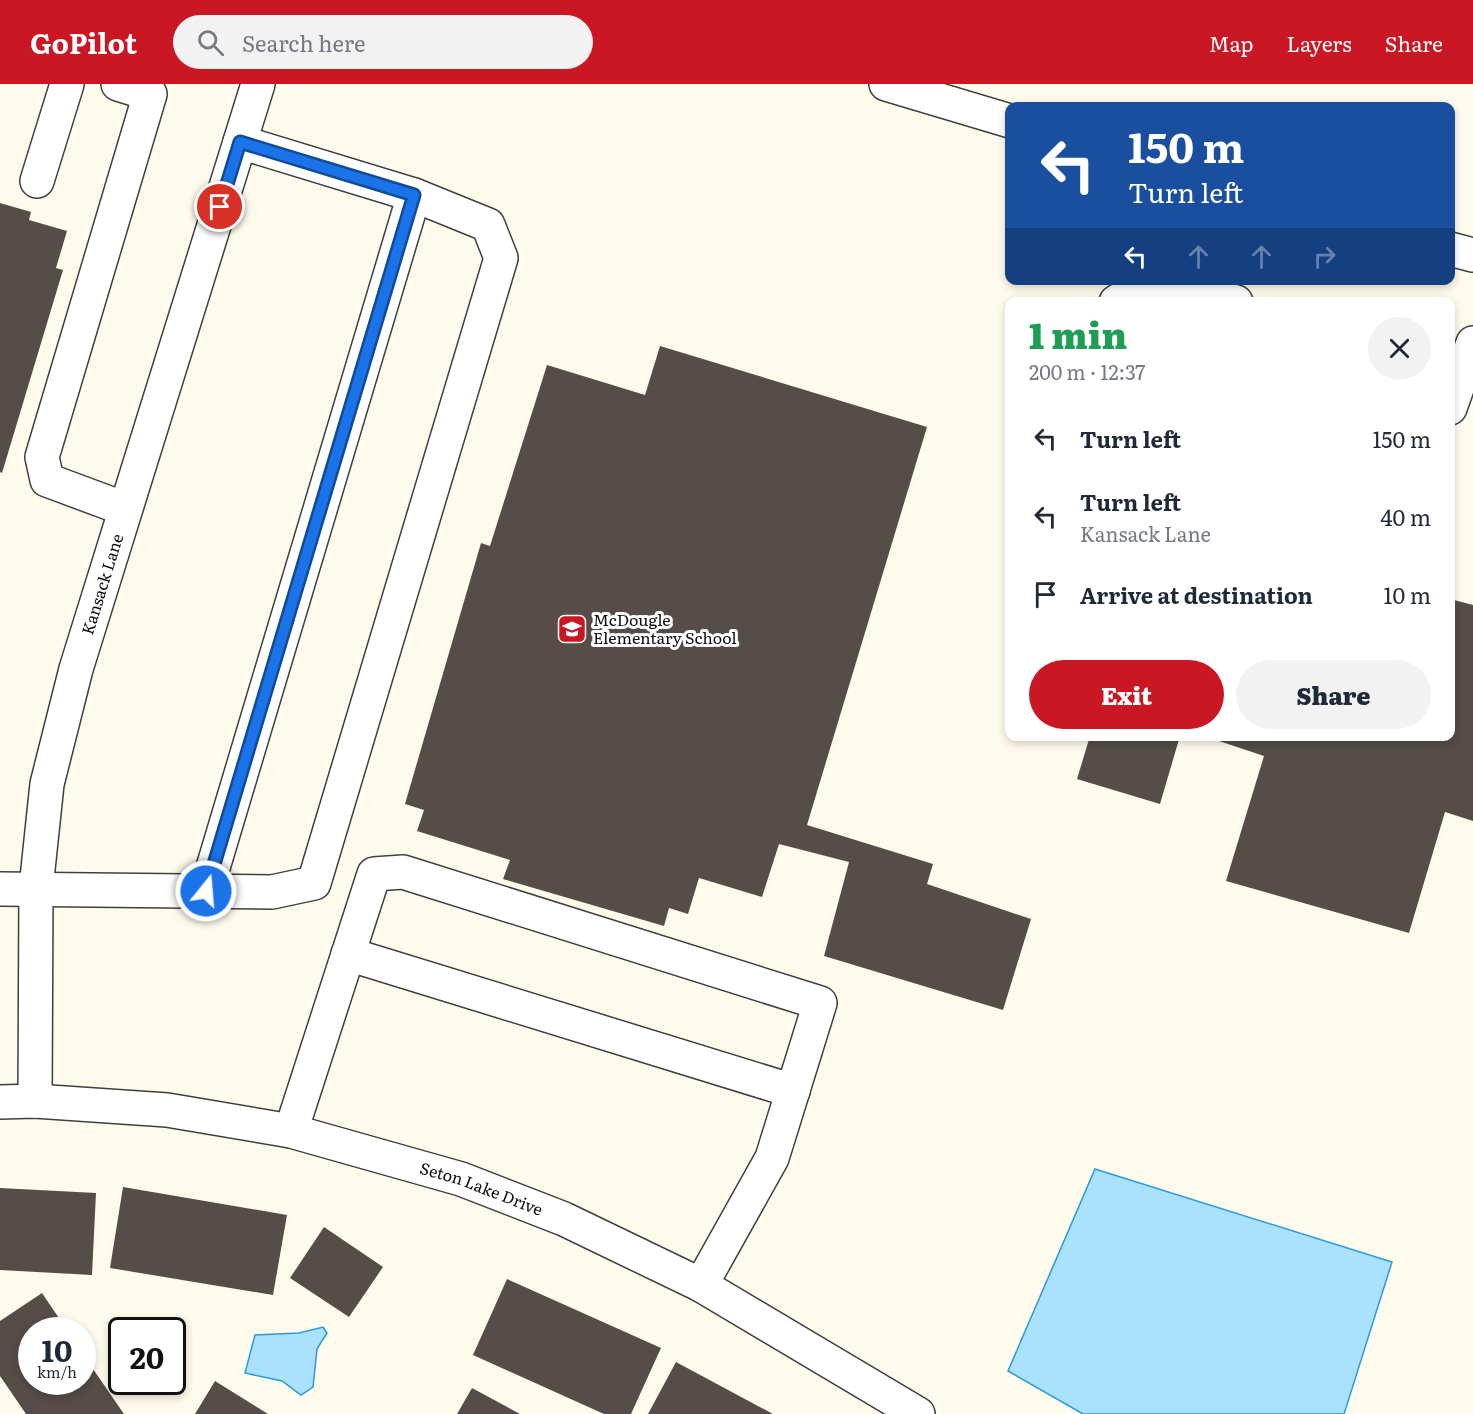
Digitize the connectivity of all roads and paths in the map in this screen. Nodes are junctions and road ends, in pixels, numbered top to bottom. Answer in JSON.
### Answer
{"nodes":[{"id":1,"x":67,"y":84,"type":"edge"},
{"id":2,"x":118,"y":84,"type":"edge"},
{"id":3,"x":258,"y":84,"type":"edge"},
{"id":4,"x":886,"y":84,"type":"edge"},
{"id":5,"x":152,"y":89,"type":"edge"},
{"id":6,"x":1005,"y":120,"type":"edge"},
{"id":7,"x":240,"y":142,"type":"junction"},
{"id":8,"x":37,"y":181,"type":"dead end"},
{"id":9,"x":414,"y":195,"type":"junction"},
{"id":10,"x":1455,"y":250,"type":"edge"},
{"id":11,"x":1473,"y":255,"type":"edge"},
{"id":12,"x":1143,"y":285,"type":"edge"},
{"id":13,"x":1180,"y":285,"type":"edge"},
{"id":14,"x":1121,"y":297,"type":"edge"},
{"id":15,"x":1220,"y":297,"type":"edge"},
{"id":16,"x":1462,"y":359,"type":"edge"},
{"id":17,"x":1455,"y":388,"type":"edge"},
{"id":18,"x":125,"y":509,"type":"junction"},
{"id":19,"x":36,"y":888,"type":"junction"},
{"id":20,"x":0,"y":889,"type":"edge"},
{"id":21,"x":206,"y":891,"type":"junction"},
{"id":22,"x":348,"y":954,"type":"junction"},
{"id":23,"x":793,"y":1091,"type":"junction"},
{"id":24,"x":35,"y":1101,"type":"junction"},
{"id":25,"x":0,"y":1102,"type":"edge"},
{"id":26,"x":291,"y":1131,"type":"junction"},
{"id":27,"x":702,"y":1285,"type":"junction"},
{"id":28,"x":918,"y":1414,"type":"edge"}],
"edges":[{"from":1,"to":8,"type":"street"},
{"from":2,"to":5,"type":"street"},
{"from":3,"to":7,"type":"street","name":"Kansack Lane"},
{"from":4,"to":6,"type":"street"},
{"from":5,"to":18,"type":"street"},
{"from":7,"to":9,"type":"street"},
{"from":7,"to":18,"type":"street","name":"Kansack Lane"},
{"from":9,"to":21,"type":"street"},
{"from":9,"to":21,"type":"street"},
{"from":10,"to":11,"type":"street"},
{"from":12,"to":14,"type":"street"},
{"from":13,"to":15,"type":"street"},
{"from":16,"to":17,"type":"street"},
{"from":18,"to":19,"type":"street","name":"Kansack Lane"},
{"from":19,"to":20,"type":"street"},
{"from":19,"to":21,"type":"street"},
{"from":19,"to":24,"type":"street","name":"Kansack Lane"},
{"from":22,"to":23,"type":"street"},
{"from":22,"to":23,"type":"street"},
{"from":22,"to":26,"type":"street"},
{"from":23,"to":27,"type":"street"},
{"from":24,"to":25,"type":"street","name":"Seton Lake Drive"},
{"from":24,"to":26,"type":"street","name":"Seton Lake Drive"},
{"from":26,"to":27,"type":"street","name":"Seton Lake Drive"},
{"from":27,"to":28,"type":"street","name":"Seton Lake Drive"}]}
